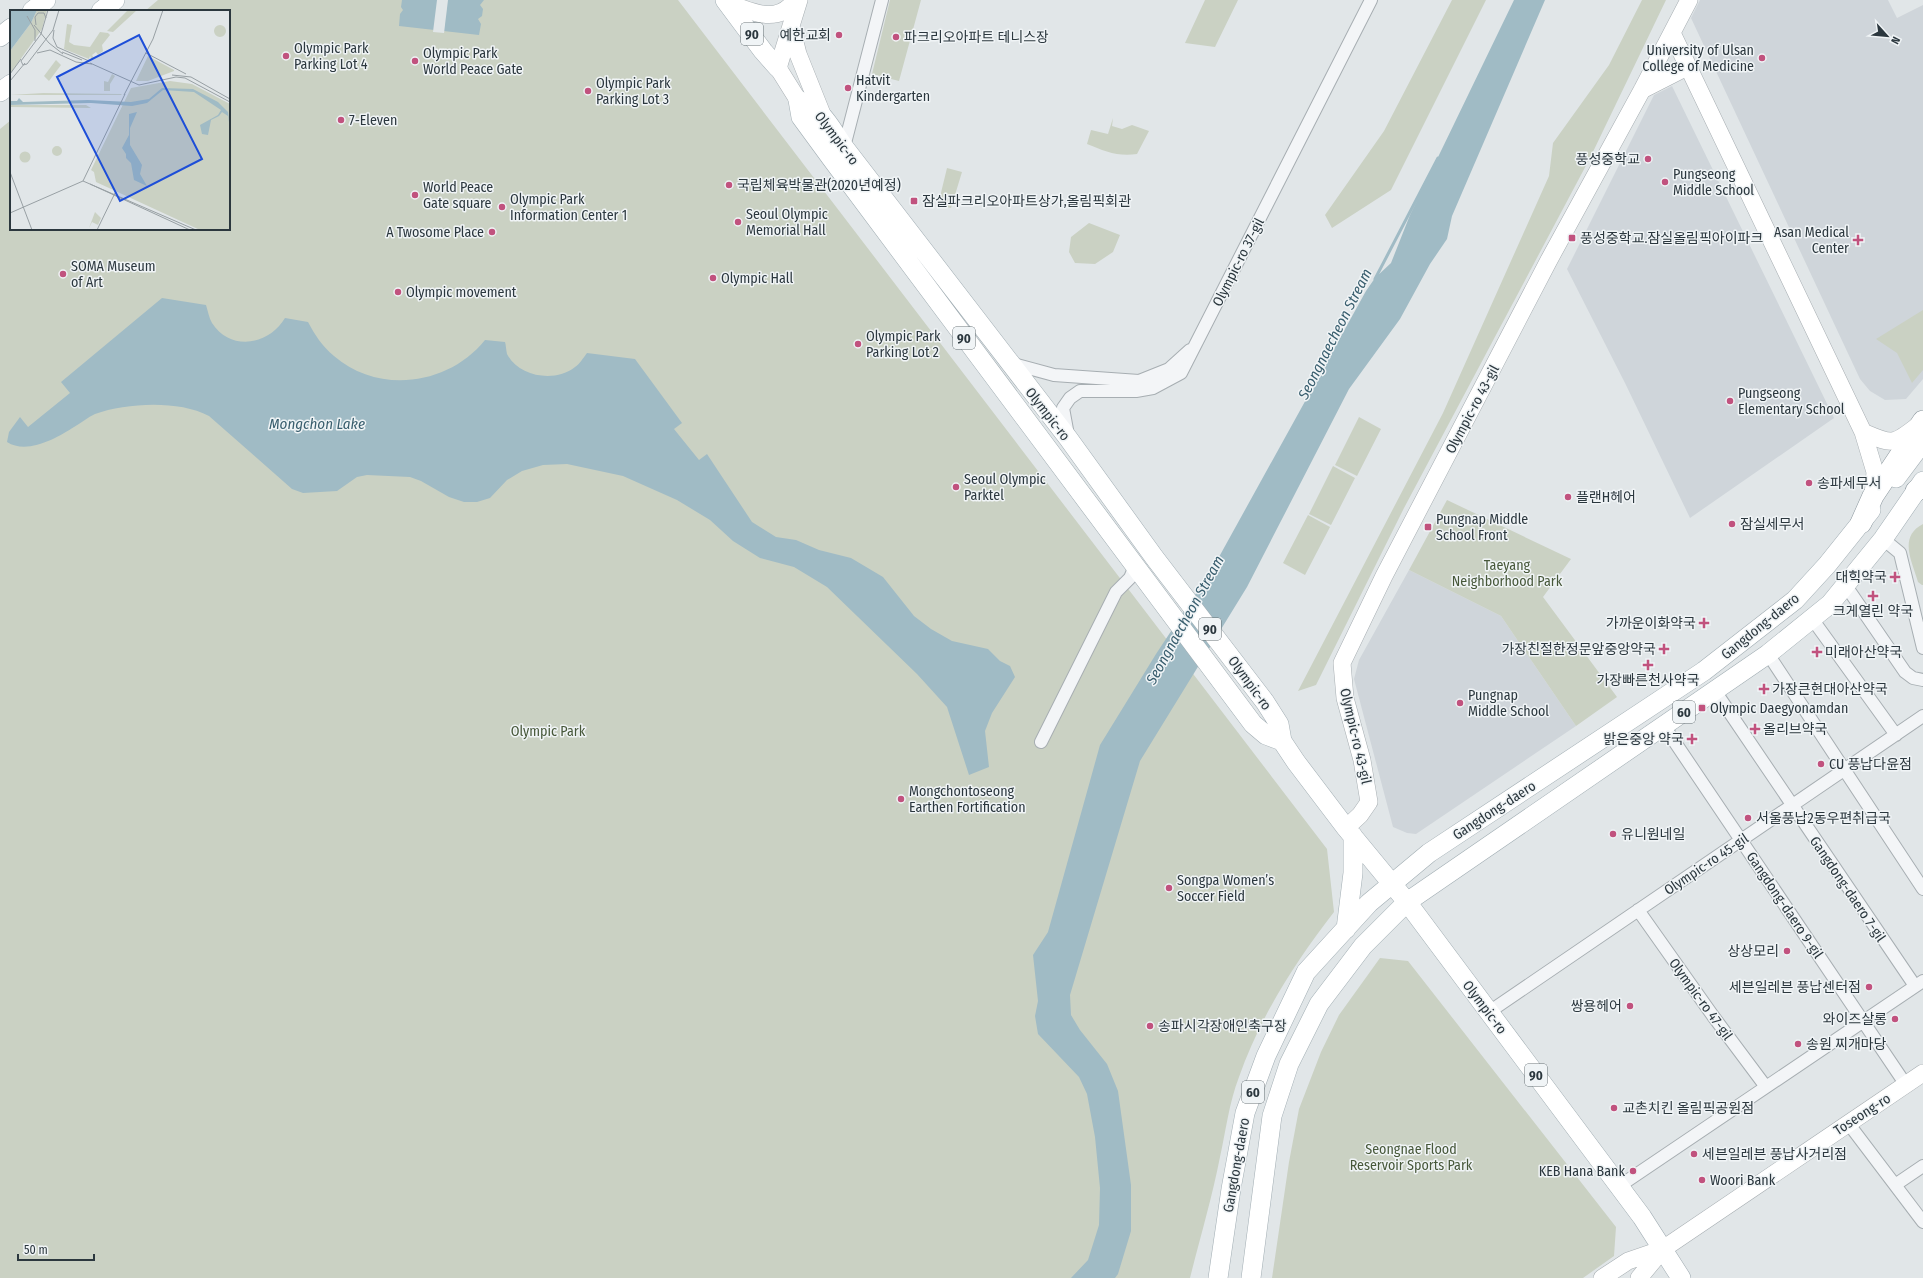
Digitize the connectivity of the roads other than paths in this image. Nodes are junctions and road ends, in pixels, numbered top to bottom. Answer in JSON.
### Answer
{"nodes":[{"id":1,"x":46,"y":0,"type":"edge"},
{"id":2,"x":115,"y":0,"type":"edge"},
{"id":3,"x":795,"y":0,"type":"edge"},
{"id":4,"x":798,"y":0,"type":"edge"},
{"id":5,"x":882,"y":0,"type":"edge"},
{"id":6,"x":1371,"y":0,"type":"edge"},
{"id":7,"x":1688,"y":0,"type":"edge"},
{"id":8,"x":726,"y":1,"type":"edge"},
{"id":9,"x":33,"y":10,"type":"edge"},
{"id":10,"x":102,"y":10,"type":"edge"},
{"id":11,"x":791,"y":26,"type":"junction"},
{"id":12,"x":10,"y":29,"type":"edge"},
{"id":13,"x":1672,"y":33,"type":"junction"},
{"id":14,"x":0,"y":36,"type":"edge"},
{"id":15,"x":1687,"y":67,"type":"junction"},
{"id":16,"x":778,"y":68,"type":"junction"},
{"id":17,"x":10,"y":85,"type":"edge"},
{"id":18,"x":1642,"y":90,"type":"junction"},
{"id":19,"x":0,"y":92,"type":"edge"},
{"id":20,"x":798,"y":100,"type":"junction"},
{"id":21,"x":822,"y":114,"type":"junction"},
{"id":22,"x":844,"y":147,"type":"junction"},
{"id":23,"x":1196,"y":345,"type":"junction"},
{"id":24,"x":1008,"y":363,"type":"junction"},
{"id":25,"x":1922,"y":429,"type":"edge"},
{"id":26,"x":1863,"y":432,"type":"junction"},
{"id":27,"x":1068,"y":438,"type":"junction"},
{"id":28,"x":1920,"y":486,"type":"edge"},
{"id":29,"x":1873,"y":496,"type":"junction"},
{"id":30,"x":1861,"y":523,"type":"junction"},
{"id":31,"x":1883,"y":539,"type":"junction"},
{"id":32,"x":1137,"y":569,"type":"junction"},
{"id":33,"x":1846,"y":586,"type":"junction"},
{"id":34,"x":1813,"y":620,"type":"junction"},
{"id":35,"x":1923,"y":648,"type":"edge"},
{"id":36,"x":1768,"y":654,"type":"junction"},
{"id":37,"x":1923,"y":680,"type":"edge"},
{"id":38,"x":1715,"y":691,"type":"junction"},
{"id":39,"x":1923,"y":716,"type":"edge"},
{"id":40,"x":1664,"y":726,"type":"junction"},
{"id":41,"x":1896,"y":735,"type":"junction"},
{"id":42,"x":1282,"y":741,"type":"junction"},
{"id":43,"x":1041,"y":742,"type":"dead end"},
{"id":44,"x":1843,"y":770,"type":"junction"},
{"id":45,"x":1791,"y":806,"type":"junction"},
{"id":46,"x":1349,"y":832,"type":"junction"},
{"id":47,"x":1741,"y":840,"type":"junction"},
{"id":48,"x":1391,"y":883,"type":"junction"},
{"id":49,"x":1923,"y":889,"type":"edge"},
{"id":50,"x":1407,"y":902,"type":"junction"},
{"id":51,"x":1638,"y":910,"type":"junction"},
{"id":52,"x":1346,"y":929,"type":"junction"},
{"id":53,"x":1919,"y":984,"type":"edge"},
{"id":54,"x":1489,"y":1012,"type":"junction"},
{"id":55,"x":1863,"y":1021,"type":"junction"},
{"id":56,"x":1923,"y":1073,"type":"edge"},
{"id":57,"x":1906,"y":1085,"type":"junction"},
{"id":58,"x":1766,"y":1087,"type":"junction"},
{"id":59,"x":1848,"y":1123,"type":"junction"},
{"id":60,"x":1923,"y":1166,"type":"edge"},
{"id":61,"x":1895,"y":1185,"type":"junction"},
{"id":62,"x":1618,"y":1187,"type":"junction"},
{"id":63,"x":1923,"y":1222,"type":"edge"},
{"id":64,"x":1663,"y":1249,"type":"junction"},
{"id":65,"x":1218,"y":1278,"type":"edge"},
{"id":66,"x":1251,"y":1278,"type":"edge"},
{"id":67,"x":1602,"y":1278,"type":"edge"},
{"id":68,"x":1639,"y":1278,"type":"edge"},
{"id":69,"x":1681,"y":1278,"type":"edge"}],
"edges":[{"from":1,"to":9,"type":"main road"},
{"from":2,"to":10,"type":"main road"},
{"from":3,"to":8,"type":"street"},
{"from":4,"to":11,"type":"street"},
{"from":5,"to":22,"type":"street"},
{"from":6,"to":23,"type":"street","name":"Olympic-ro 37-gil"},
{"from":7,"to":13,"type":"street","name":"Olympic-ro 43-gil"},
{"from":8,"to":16,"type":"main road","name":"Olympic-ro","number":"90"},
{"from":11,"to":16,"type":"street"},
{"from":11,"to":21,"type":"street"},
{"from":12,"to":14,"type":"main road"},
{"from":13,"to":15,"type":"street"},
{"from":13,"to":18,"type":"street","name":"Olympic-ro 43-gil"},
{"from":15,"to":18,"type":"street"},
{"from":15,"to":26,"type":"street"},
{"from":16,"to":20,"type":"street","name":"Olympic-ro","number":"90"},
{"from":17,"to":19,"type":"main road"},
{"from":18,"to":46,"type":"street","name":"Olympic-ro 43-gil"},
{"from":20,"to":21,"type":"main road","name":"Olympic-ro","number":"90"},
{"from":20,"to":32,"type":"main road","name":"Olympic-ro","number":"90"},
{"from":21,"to":22,"type":"main road","name":"Olympic-ro","number":"90"},
{"from":22,"to":24,"type":"main road","name":"Olympic-ro","number":"90"},
{"from":23,"to":24,"type":"street","name":"Olympic-ro 37-gil"},
{"from":23,"to":27,"type":"street"},
{"from":24,"to":27,"type":"main road","name":"Olympic-ro","number":"90"},
{"from":25,"to":26,"type":"street"},
{"from":25,"to":29,"type":"highway"},
{"from":25,"to":30,"type":"main road","name":"Gangdong-daero","number":"60"},
{"from":26,"to":29,"type":"street"},
{"from":27,"to":42,"type":"main road","name":"Olympic-ro","number":"90"},
{"from":28,"to":31,"type":"main road","name":"Gangdong-daero","number":"60"},
{"from":29,"to":30,"type":"highway"},
{"from":30,"to":48,"type":"main road","name":"Gangdong-daero","number":"60"},
{"from":31,"to":33,"type":"main road","name":"Gangdong-daero","number":"60"},
{"from":31,"to":35,"type":"street"},
{"from":32,"to":42,"type":"main road","name":"Olympic-ro","number":"90"},
{"from":32,"to":43,"type":"street"},
{"from":33,"to":34,"type":"main road","name":"Gangdong-daero","number":"60"},
{"from":33,"to":37,"type":"street"},
{"from":34,"to":36,"type":"main road","name":"Gangdong-daero","number":"60"},
{"from":34,"to":41,"type":"street","name":"Gangdong-daero"},
{"from":36,"to":38,"type":"main road","name":"Gangdong-daero","number":"60"},
{"from":36,"to":44,"type":"street"},
{"from":38,"to":40,"type":"main road","name":"Gangdong-daero","number":"60"},
{"from":38,"to":45,"type":"street","name":"Gangdong-daero 7-gil"},
{"from":39,"to":41,"type":"street","name":"Olympic-ro 45-gil"},
{"from":40,"to":47,"type":"street","name":"Gangdong-daero 9-gil"},
{"from":40,"to":50,"type":"main road","name":"Gangdong-daero","number":"60"},
{"from":41,"to":44,"type":"street","name":"Olympic-ro 45-gil"},
{"from":42,"to":46,"type":"main road","name":"Olympic-ro","number":"90"},
{"from":44,"to":45,"type":"street","name":"Olympic-ro 45-gil"},
{"from":44,"to":49,"type":"street"},
{"from":45,"to":47,"type":"street","name":"Olympic-ro 45-gil"},
{"from":45,"to":53,"type":"street","name":"Gangdong-daero 7-gil"},
{"from":46,"to":48,"type":"main road","name":"Olympic-ro","number":"90"},
{"from":46,"to":52,"type":"main road"},
{"from":47,"to":51,"type":"street","name":"Olympic-ro 45-gil"},
{"from":47,"to":55,"type":"street","name":"Gangdong-daero 9-gil"},
{"from":48,"to":50,"type":"main road","name":"Olympic-ro","number":"90"},
{"from":48,"to":52,"type":"main road","name":"Gangdong-daero","number":"60"},
{"from":50,"to":54,"type":"main road","name":"Olympic-ro","number":"90"},
{"from":50,"to":66,"type":"main road","name":"Gangdong-daero","number":"60"},
{"from":51,"to":54,"type":"street","name":"Olympic-ro 45-gil"},
{"from":51,"to":58,"type":"street","name":"Olympic-ro 47-gil"},
{"from":52,"to":65,"type":"main road","name":"Gangdong-daero","number":"60"},
{"from":53,"to":55,"type":"street"},
{"from":54,"to":62,"type":"main road","name":"Olympic-ro","number":"90"},
{"from":55,"to":57,"type":"street","name":"Gangdong-daero 9-gil"},
{"from":55,"to":58,"type":"street"},
{"from":56,"to":57,"type":"street","name":"Toseong-ro"},
{"from":57,"to":59,"type":"street","name":"Toseong-ro"},
{"from":58,"to":62,"type":"street"},
{"from":59,"to":61,"type":"street"},
{"from":59,"to":64,"type":"street","name":"Toseong-ro"},
{"from":60,"to":61,"type":"street"},
{"from":61,"to":63,"type":"street"},
{"from":62,"to":64,"type":"main road","name":"Olympic-ro","number":"90"},
{"from":64,"to":67,"type":"street"},
{"from":64,"to":68,"type":"street"},
{"from":64,"to":69,"type":"main road","name":"Olympic-ro","number":"90"}]}
